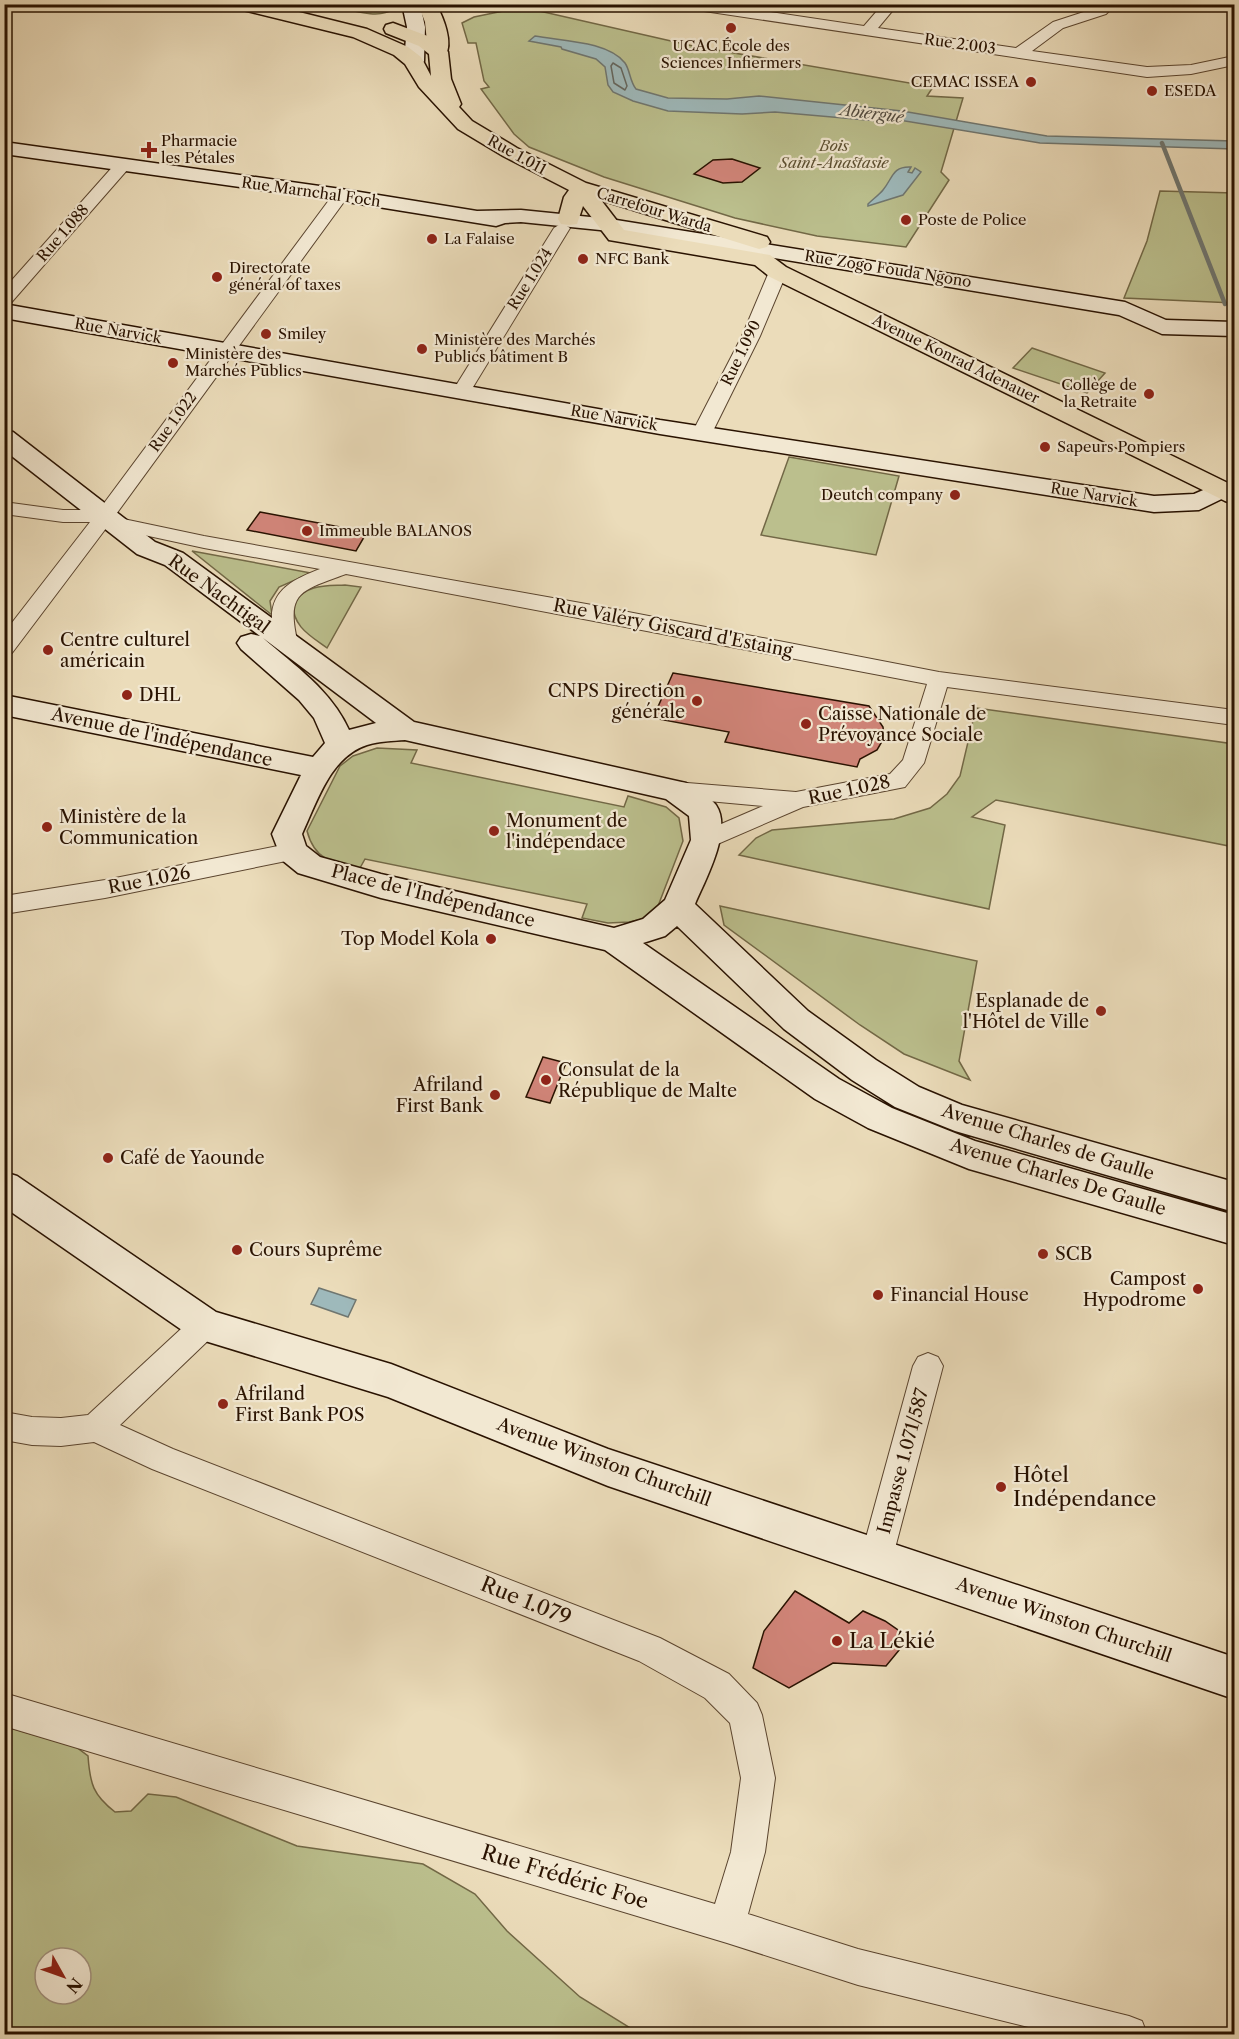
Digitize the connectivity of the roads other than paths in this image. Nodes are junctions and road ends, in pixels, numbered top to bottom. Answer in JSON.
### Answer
{"nodes":[{"id":1,"x":244,"y":4,"type":"edge"},
{"id":2,"x":411,"y":4,"type":"edge"},
{"id":3,"x":427,"y":4,"type":"edge"},
{"id":4,"x":684,"y":4,"type":"edge"},
{"id":5,"x":891,"y":4,"type":"edge"},
{"id":6,"x":1109,"y":4,"type":"edge"},
{"id":7,"x":720,"y":7,"type":"edge"},
{"id":8,"x":868,"y":30,"type":"junction"},
{"id":9,"x":415,"y":37,"type":"junction"},
{"id":10,"x":438,"y":52,"type":"junction"},
{"id":11,"x":1019,"y":53,"type":"junction"},
{"id":12,"x":1234,"y":60,"type":"edge"},
{"id":13,"x":414,"y":61,"type":"junction"},
{"id":14,"x":458,"y":118,"type":"junction"},
{"id":15,"x":4,"y":148,"type":"edge"},
{"id":16,"x":122,"y":166,"type":"junction"},
{"id":17,"x":580,"y":188,"type":"junction"},
{"id":18,"x":341,"y":195,"type":"junction"},
{"id":19,"x":565,"y":224,"type":"junction"},
{"id":20,"x":614,"y":230,"type":"junction"},
{"id":21,"x":776,"y":262,"type":"junction"},
{"id":22,"x":808,"y":269,"type":"junction"},
{"id":23,"x":4,"y":300,"type":"edge"},
{"id":24,"x":838,"y":302,"type":"junction"},
{"id":25,"x":4,"y":311,"type":"edge"},
{"id":26,"x":1234,"y":316,"type":"edge"},
{"id":27,"x":1166,"y":320,"type":"junction"},
{"id":28,"x":1234,"y":329,"type":"edge"},
{"id":29,"x":1234,"y":344,"type":"edge"},
{"id":30,"x":226,"y":350,"type":"junction"},
{"id":31,"x":461,"y":392,"type":"junction"},
{"id":32,"x":702,"y":433,"type":"junction"},
{"id":33,"x":4,"y":437,"type":"edge"},
{"id":34,"x":1229,"y":493,"type":"edge"},
{"id":35,"x":4,"y":508,"type":"edge"},
{"id":36,"x":110,"y":519,"type":"junction"},
{"id":37,"x":146,"y":548,"type":"junction"},
{"id":38,"x":342,"y":568,"type":"junction"},
{"id":39,"x":287,"y":644,"type":"junction"},
{"id":40,"x":4,"y":648,"type":"edge"},
{"id":41,"x":939,"y":679,"type":"junction"},
{"id":42,"x":4,"y":705,"type":"edge"},
{"id":43,"x":1234,"y":718,"type":"edge"},
{"id":44,"x":4,"y":727,"type":"edge"},
{"id":45,"x":405,"y":730,"type":"junction"},
{"id":46,"x":341,"y":746,"type":"junction"},
{"id":47,"x":315,"y":778,"type":"junction"},
{"id":48,"x":675,"y":790,"type":"junction"},
{"id":49,"x":798,"y":800,"type":"junction"},
{"id":50,"x":706,"y":840,"type":"junction"},
{"id":51,"x":293,"y":852,"type":"junction"},
{"id":52,"x":4,"y":905,"type":"edge"},
{"id":53,"x":678,"y":907,"type":"junction"},
{"id":54,"x":614,"y":940,"type":"junction"},
{"id":55,"x":4,"y":1187,"type":"edge"},
{"id":56,"x":1234,"y":1197,"type":"edge"},
{"id":57,"x":1234,"y":1230,"type":"edge"},
{"id":58,"x":205,"y":1325,"type":"junction"},
{"id":59,"x":928,"y":1366,"type":"dead end"},
{"id":60,"x":4,"y":1426,"type":"edge"},
{"id":61,"x":94,"y":1428,"type":"junction"},
{"id":62,"x":877,"y":1556,"type":"junction"},
{"id":63,"x":1234,"y":1678,"type":"edge"},
{"id":64,"x":4,"y":1709,"type":"edge"},
{"id":65,"x":726,"y":1925,"type":"junction"},
{"id":66,"x":1129,"y":2034,"type":"edge"}],
"edges":[{"from":1,"to":9,"type":"main road"},
{"from":1,"to":13,"type":"main road"},
{"from":2,"to":9,"type":"main road"},
{"from":3,"to":10,"type":"main road"},
{"from":4,"to":7,"type":"street","name":"Rue 2.003"},
{"from":5,"to":8,"type":"street"},
{"from":6,"to":11,"type":"street"},
{"from":7,"to":8,"type":"street","name":"Rue 2.003"},
{"from":8,"to":11,"type":"street","name":"Rue 2.003"},
{"from":9,"to":10,"type":"main road"},
{"from":9,"to":13,"type":"main road"},
{"from":10,"to":14,"type":"main road"},
{"from":11,"to":12,"type":"street","name":"Rue 2.003"},
{"from":13,"to":14,"type":"main road","name":"Rue 1.011"},
{"from":14,"to":17,"type":"main road","name":"Rue 1.011"},
{"from":15,"to":16,"type":"main road","name":"Rue Marnchal Foch"},
{"from":16,"to":18,"type":"main road","name":"Rue Marnchal Foch"},
{"from":16,"to":23,"type":"street","name":"Rue 1.088"},
{"from":17,"to":19,"type":"main road"},
{"from":17,"to":20,"type":"main road","name":"Carrefour Warda"},
{"from":17,"to":21,"type":"main road","name":"Carrefour Warda"},
{"from":18,"to":19,"type":"main road","name":"Rue Marnchal Foch"},
{"from":18,"to":30,"type":"street","name":"Rue 1.022"},
{"from":19,"to":20,"type":"main road","name":"Rue Marnchal Foch"},
{"from":19,"to":31,"type":"street","name":"Rue 1.024"},
{"from":20,"to":21,"type":"main road","name":"Carrefour Warda"},
{"from":21,"to":22,"type":"main road","name":"Avenue Konrad Adenauer"},
{"from":21,"to":24,"type":"main road","name":"Avenue Konrad Adenauer"},
{"from":21,"to":27,"type":"main road","name":"Rue Zogo Fouda Ngono"},
{"from":21,"to":32,"type":"street","name":"Rue 1.090"},
{"from":22,"to":24,"type":"main road","name":"Avenue Konrad Adenauer"},
{"from":22,"to":27,"type":"main road","name":"Rue Zogo Fouda Ngono"},
{"from":24,"to":34,"type":"main road","name":"Avenue Konrad Adenauer"},
{"from":25,"to":30,"type":"main road","name":"Rue Narvick"},
{"from":26,"to":27,"type":"main road"},
{"from":27,"to":28,"type":"main road"},
{"from":27,"to":29,"type":"main road","name":"Rue Zogo Fouda Ngono"},
{"from":30,"to":31,"type":"main road","name":"Rue Narvick"},
{"from":30,"to":36,"type":"street","name":"Rue 1.022"},
{"from":31,"to":32,"type":"main road","name":"Rue Narvick"},
{"from":32,"to":34,"type":"main road","name":"Rue Narvick"},
{"from":33,"to":36,"type":"main road","name":"Rue Nachtigal"},
{"from":35,"to":36,"type":"street","name":"Rue Valéry Giscard d'Estaing"},
{"from":36,"to":37,"type":"main road","name":"Rue Nachtigal"},
{"from":36,"to":38,"type":"street","name":"Rue Valéry Giscard d'Estaing"},
{"from":36,"to":40,"type":"street","name":"Rue 1.022"},
{"from":37,"to":39,"type":"main road","name":"Rue Nachtigal"},
{"from":37,"to":46,"type":"main road"},
{"from":38,"to":39,"type":"street"},
{"from":38,"to":41,"type":"street","name":"Rue Valéry Giscard d'Estaing"},
{"from":39,"to":45,"type":"main road","name":"Rue Nachtigal"},
{"from":41,"to":43,"type":"street","name":"Rue Valéry Giscard d'Estaing"},
{"from":41,"to":49,"type":"street","name":"Rue 1.028"},
{"from":42,"to":47,"type":"main road","name":"Avenue de l'indépendance"},
{"from":44,"to":47,"type":"main road","name":"Avenue de l'indépendance"},
{"from":45,"to":46,"type":"main road","name":"Place de l'Indépendance"},
{"from":45,"to":48,"type":"main road","name":"Place de l'Indépendance"},
{"from":46,"to":47,"type":"main road","name":"Place de l'Indépendance"},
{"from":47,"to":51,"type":"main road","name":"Place de l'Indépendance"},
{"from":48,"to":49,"type":"street","name":"Rue 1.028"},
{"from":48,"to":50,"type":"main road","name":"Place de l'Indépendance"},
{"from":49,"to":50,"type":"street","name":"Rue 1.028"},
{"from":50,"to":53,"type":"main road","name":"Place de l'Indépendance"},
{"from":51,"to":52,"type":"street","name":"Rue 1.026"},
{"from":51,"to":54,"type":"main road","name":"Place de l'Indépendance"},
{"from":53,"to":54,"type":"main road","name":"Place de l'Indépendance"},
{"from":53,"to":56,"type":"main road","name":"Avenue Charles de Gaulle"},
{"from":54,"to":57,"type":"main road","name":"Avenue Charles De Gaulle"},
{"from":55,"to":58,"type":"main road","name":"Avenue Winston Churchill"},
{"from":58,"to":61,"type":"street"},
{"from":58,"to":62,"type":"main road","name":"Avenue Winston Churchill"},
{"from":59,"to":62,"type":"street","name":"Impasse 1.071/587"},
{"from":60,"to":61,"type":"street"},
{"from":61,"to":65,"type":"street","name":"Rue 1.079"},
{"from":62,"to":63,"type":"main road","name":"Avenue Winston Churchill"},
{"from":64,"to":65,"type":"street","name":"Rue Frédéric Foe"},
{"from":65,"to":66,"type":"street","name":"Rue Frédéric Foe"}]}
